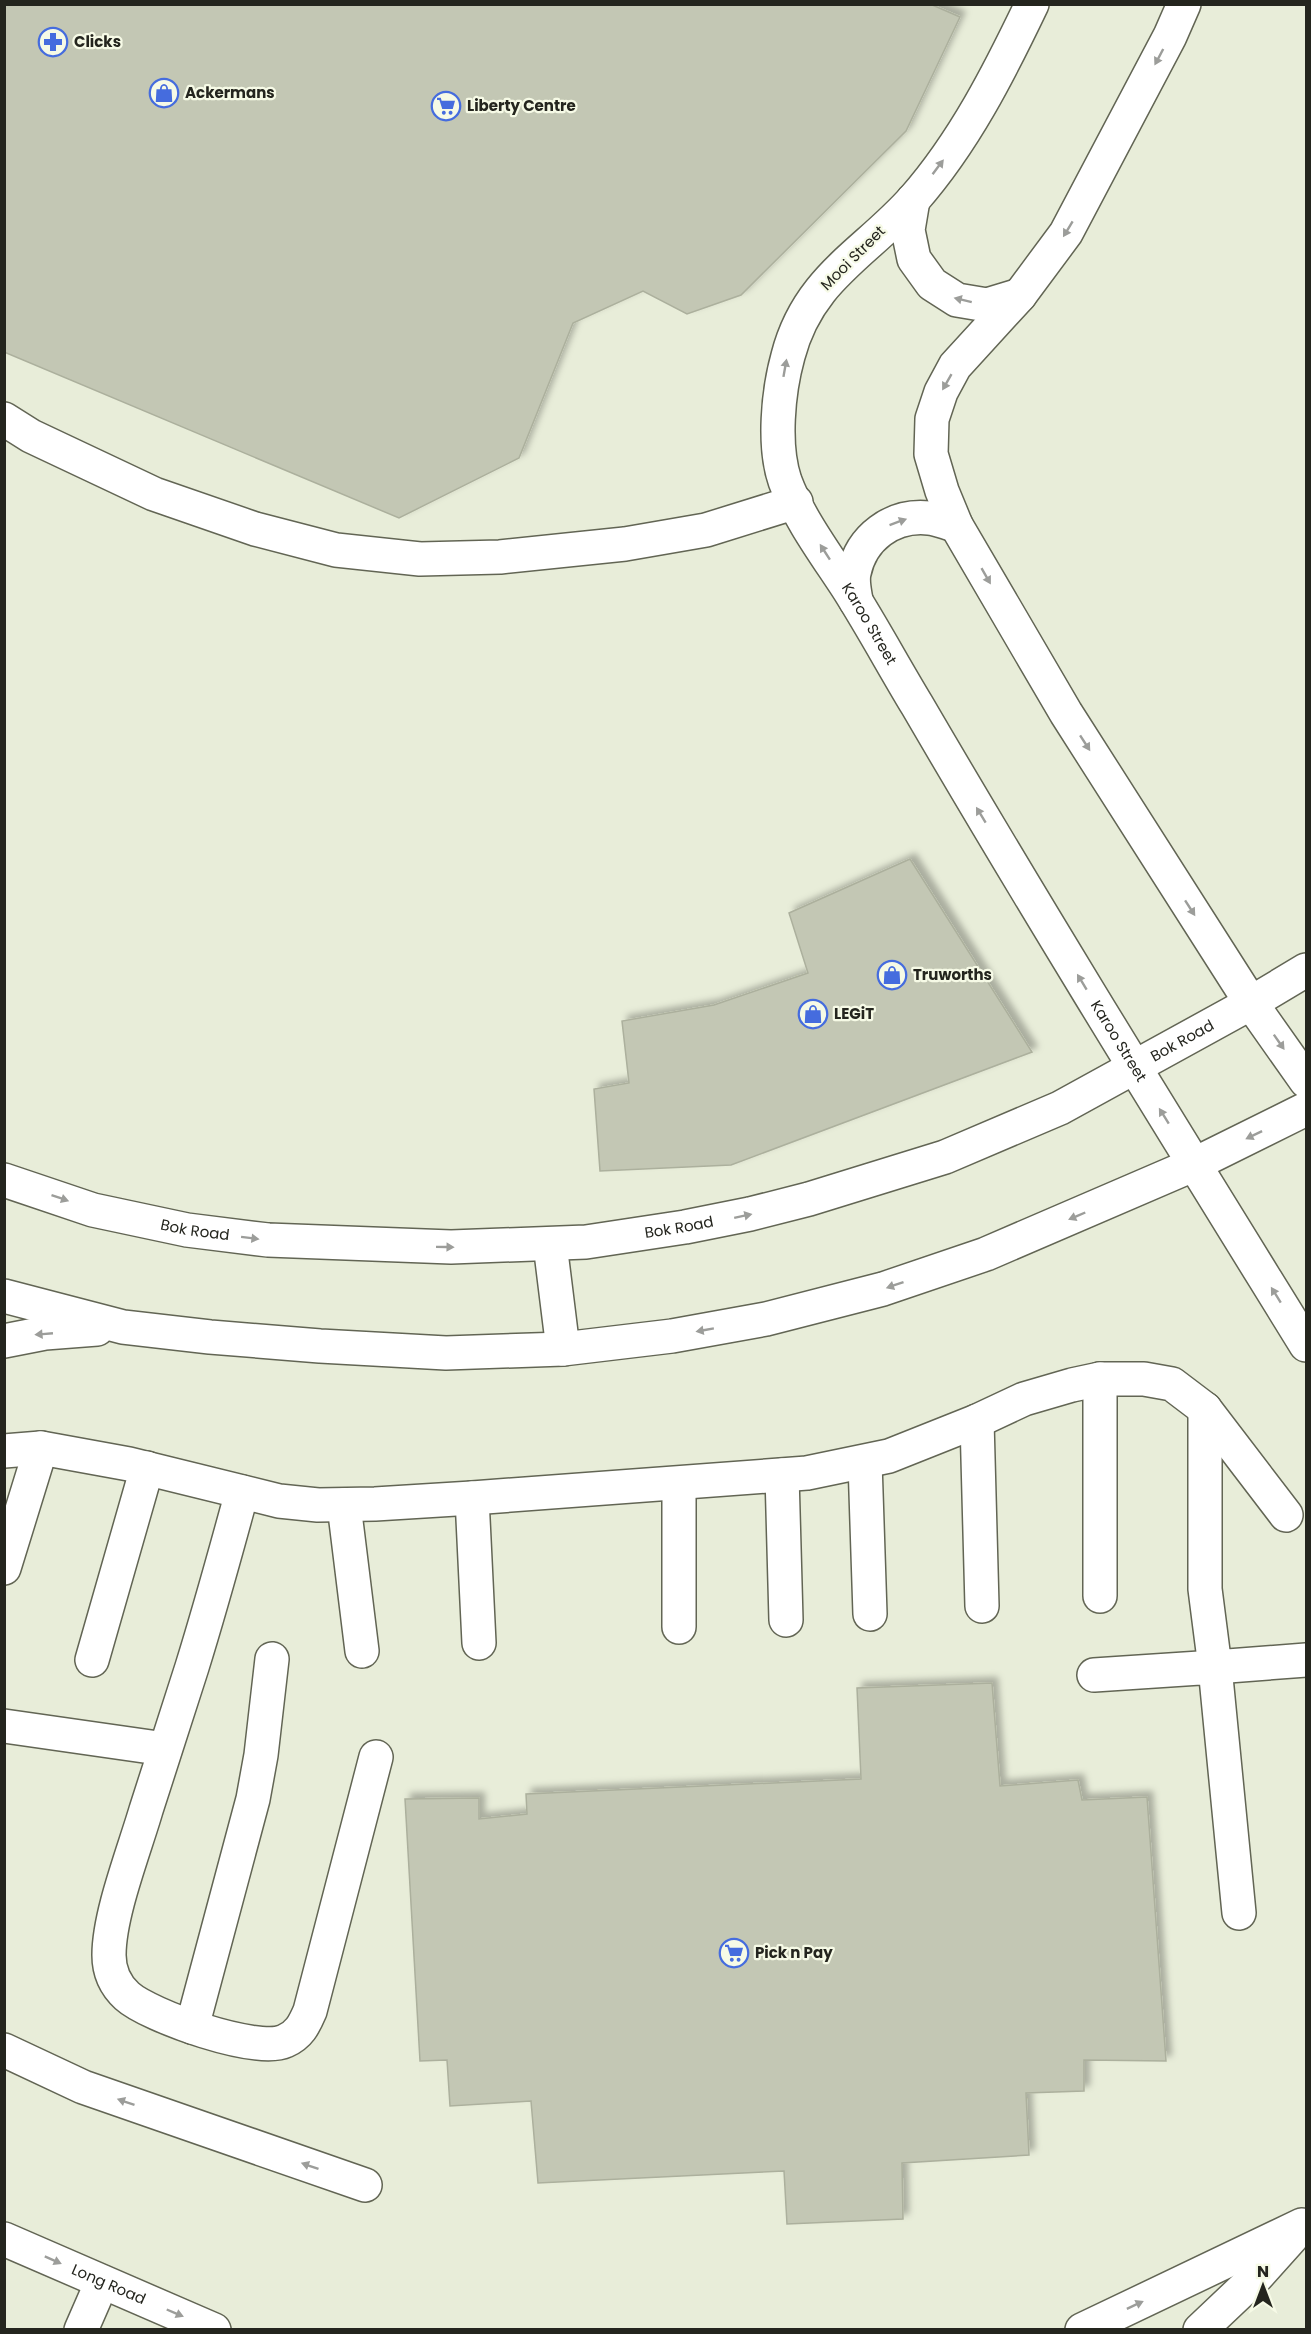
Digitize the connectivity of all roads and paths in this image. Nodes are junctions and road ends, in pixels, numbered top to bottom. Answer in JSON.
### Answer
{"nodes":[{"id":1,"x":1032,"y":4,"type":"edge"},
{"id":2,"x":1184,"y":4,"type":"edge"},
{"id":3,"x":913,"y":200,"type":"junction"},
{"id":4,"x":1020,"y":295,"type":"junction"},
{"id":5,"x":4,"y":419,"type":"edge"},
{"id":6,"x":796,"y":502,"type":"junction"},
{"id":7,"x":956,"y":525,"type":"junction"},
{"id":8,"x":856,"y":601,"type":"junction"},
{"id":9,"x":1306,"y":970,"type":"edge"},
{"id":10,"x":1251,"y":1003,"type":"junction"},
{"id":11,"x":1134,"y":1068,"type":"junction"},
{"id":12,"x":1306,"y":1081,"type":"edge"},
{"id":13,"x":1306,"y":1109,"type":"edge"},
{"id":14,"x":1195,"y":1164,"type":"junction"},
{"id":15,"x":4,"y":1180,"type":"edge"},
{"id":16,"x":550,"y":1244,"type":"junction"},
{"id":17,"x":4,"y":1296,"type":"edge"},
{"id":18,"x":123,"y":1327,"type":"junction"},
{"id":19,"x":4,"y":1341,"type":"edge"},
{"id":20,"x":1306,"y":1345,"type":"edge"},
{"id":21,"x":563,"y":1349,"type":"junction"},
{"id":22,"x":1100,"y":1379,"type":"junction"},
{"id":23,"x":1205,"y":1408,"type":"junction"},
{"id":24,"x":977,"y":1421,"type":"junction"},
{"id":25,"x":42,"y":1449,"type":"junction"},
{"id":26,"x":4,"y":1451,"type":"edge"},
{"id":27,"x":865,"y":1462,"type":"junction"},
{"id":28,"x":147,"y":1468,"type":"junction"},
{"id":29,"x":782,"y":1475,"type":"junction"},
{"id":30,"x":679,"y":1484,"type":"junction"},
{"id":31,"x":242,"y":1492,"type":"junction"},
{"id":32,"x":472,"y":1498,"type":"junction"},
{"id":33,"x":344,"y":1505,"type":"junction"},
{"id":34,"x":1286,"y":1515,"type":"dead end"},
{"id":35,"x":4,"y":1568,"type":"edge"},
{"id":36,"x":1100,"y":1596,"type":"dead end"},
{"id":37,"x":982,"y":1606,"type":"dead end"},
{"id":38,"x":870,"y":1614,"type":"dead end"},
{"id":39,"x":786,"y":1620,"type":"dead end"},
{"id":40,"x":680,"y":1627,"type":"dead end"},
{"id":41,"x":479,"y":1643,"type":"dead end"},
{"id":42,"x":362,"y":1651,"type":"dead end"},
{"id":43,"x":272,"y":1659,"type":"dead end"},
{"id":44,"x":92,"y":1660,"type":"dead end"},
{"id":45,"x":1306,"y":1660,"type":"edge"},
{"id":46,"x":1215,"y":1667,"type":"junction"},
{"id":47,"x":1094,"y":1675,"type":"dead end"},
{"id":48,"x":4,"y":1726,"type":"edge"},
{"id":49,"x":165,"y":1749,"type":"junction"},
{"id":50,"x":376,"y":1757,"type":"dead end"},
{"id":51,"x":1239,"y":1913,"type":"dead end"},
{"id":52,"x":192,"y":2027,"type":"junction"},
{"id":53,"x":4,"y":2050,"type":"edge"},
{"id":54,"x":365,"y":2185,"type":"dead end"},
{"id":55,"x":1304,"y":2223,"type":"edge"},
{"id":56,"x":4,"y":2239,"type":"edge"},
{"id":57,"x":102,"y":2282,"type":"junction"},
{"id":58,"x":81,"y":2330,"type":"edge"},
{"id":59,"x":214,"y":2330,"type":"edge"},
{"id":60,"x":1082,"y":2330,"type":"edge"},
{"id":61,"x":1200,"y":2330,"type":"edge"}],
"edges":[{"from":3,"to":1,"type":"street","name":"Mooi Street","one_way":true},
{"from":2,"to":4,"type":"street","one_way":true},
{"from":4,"to":3,"type":"street","one_way":true},
{"from":6,"to":3,"type":"street","name":"Mooi Street","one_way":true},
{"from":4,"to":7,"type":"street","one_way":true},
{"from":5,"to":6,"type":"street"},
{"from":8,"to":6,"type":"street","name":"Mooi Street","one_way":true},
{"from":8,"to":7,"type":"street","name":"Karoo Street","one_way":true},
{"from":7,"to":10,"type":"street","one_way":true},
{"from":11,"to":8,"type":"street","name":"Karoo Street","one_way":true},
{"from":9,"to":10,"type":"street","name":"Bok Road"},
{"from":10,"to":11,"type":"street","name":"Bok Road"},
{"from":10,"to":12,"type":"street","one_way":true},
{"from":14,"to":11,"type":"street","name":"Karoo Street","one_way":true},
{"from":16,"to":11,"type":"street","name":"Bok Road","one_way":true},
{"from":13,"to":14,"type":"street","one_way":true},
{"from":20,"to":14,"type":"street","name":"Karoo Street","one_way":true},
{"from":14,"to":21,"type":"street","one_way":true},
{"from":15,"to":16,"type":"street","name":"Bok Road","one_way":true},
{"from":16,"to":21,"type":"street"},
{"from":17,"to":18,"type":"street"},
{"from":18,"to":19,"type":"street","one_way":true},
{"from":18,"to":21,"type":"street"},
{"from":22,"to":23,"type":"street"},
{"from":22,"to":24,"type":"street"},
{"from":22,"to":36,"type":"street"},
{"from":23,"to":34,"type":"street"},
{"from":23,"to":46,"type":"street"},
{"from":24,"to":27,"type":"street"},
{"from":24,"to":37,"type":"street"},
{"from":25,"to":26,"type":"street"},
{"from":25,"to":28,"type":"street"},
{"from":25,"to":35,"type":"street"},
{"from":27,"to":29,"type":"street"},
{"from":27,"to":38,"type":"street"},
{"from":28,"to":31,"type":"street"},
{"from":28,"to":44,"type":"street"},
{"from":29,"to":30,"type":"street"},
{"from":29,"to":39,"type":"street"},
{"from":30,"to":32,"type":"street"},
{"from":30,"to":40,"type":"street"},
{"from":31,"to":33,"type":"street"},
{"from":31,"to":49,"type":"street"},
{"from":32,"to":33,"type":"street"},
{"from":32,"to":41,"type":"street"},
{"from":33,"to":42,"type":"street"},
{"from":43,"to":52,"type":"street"},
{"from":45,"to":46,"type":"street"},
{"from":46,"to":47,"type":"street"},
{"from":46,"to":51,"type":"street"},
{"from":48,"to":49,"type":"street"},
{"from":49,"to":52,"type":"street"},
{"from":50,"to":52,"type":"street"},
{"from":54,"to":53,"type":"street","one_way":true},
{"from":60,"to":55,"type":"street","one_way":true},
{"from":55,"to":61,"type":"street"},
{"from":56,"to":57,"type":"street","name":"Long Road","one_way":true},
{"from":57,"to":58,"type":"street"},
{"from":57,"to":59,"type":"street","name":"Long Road","one_way":true}]}
